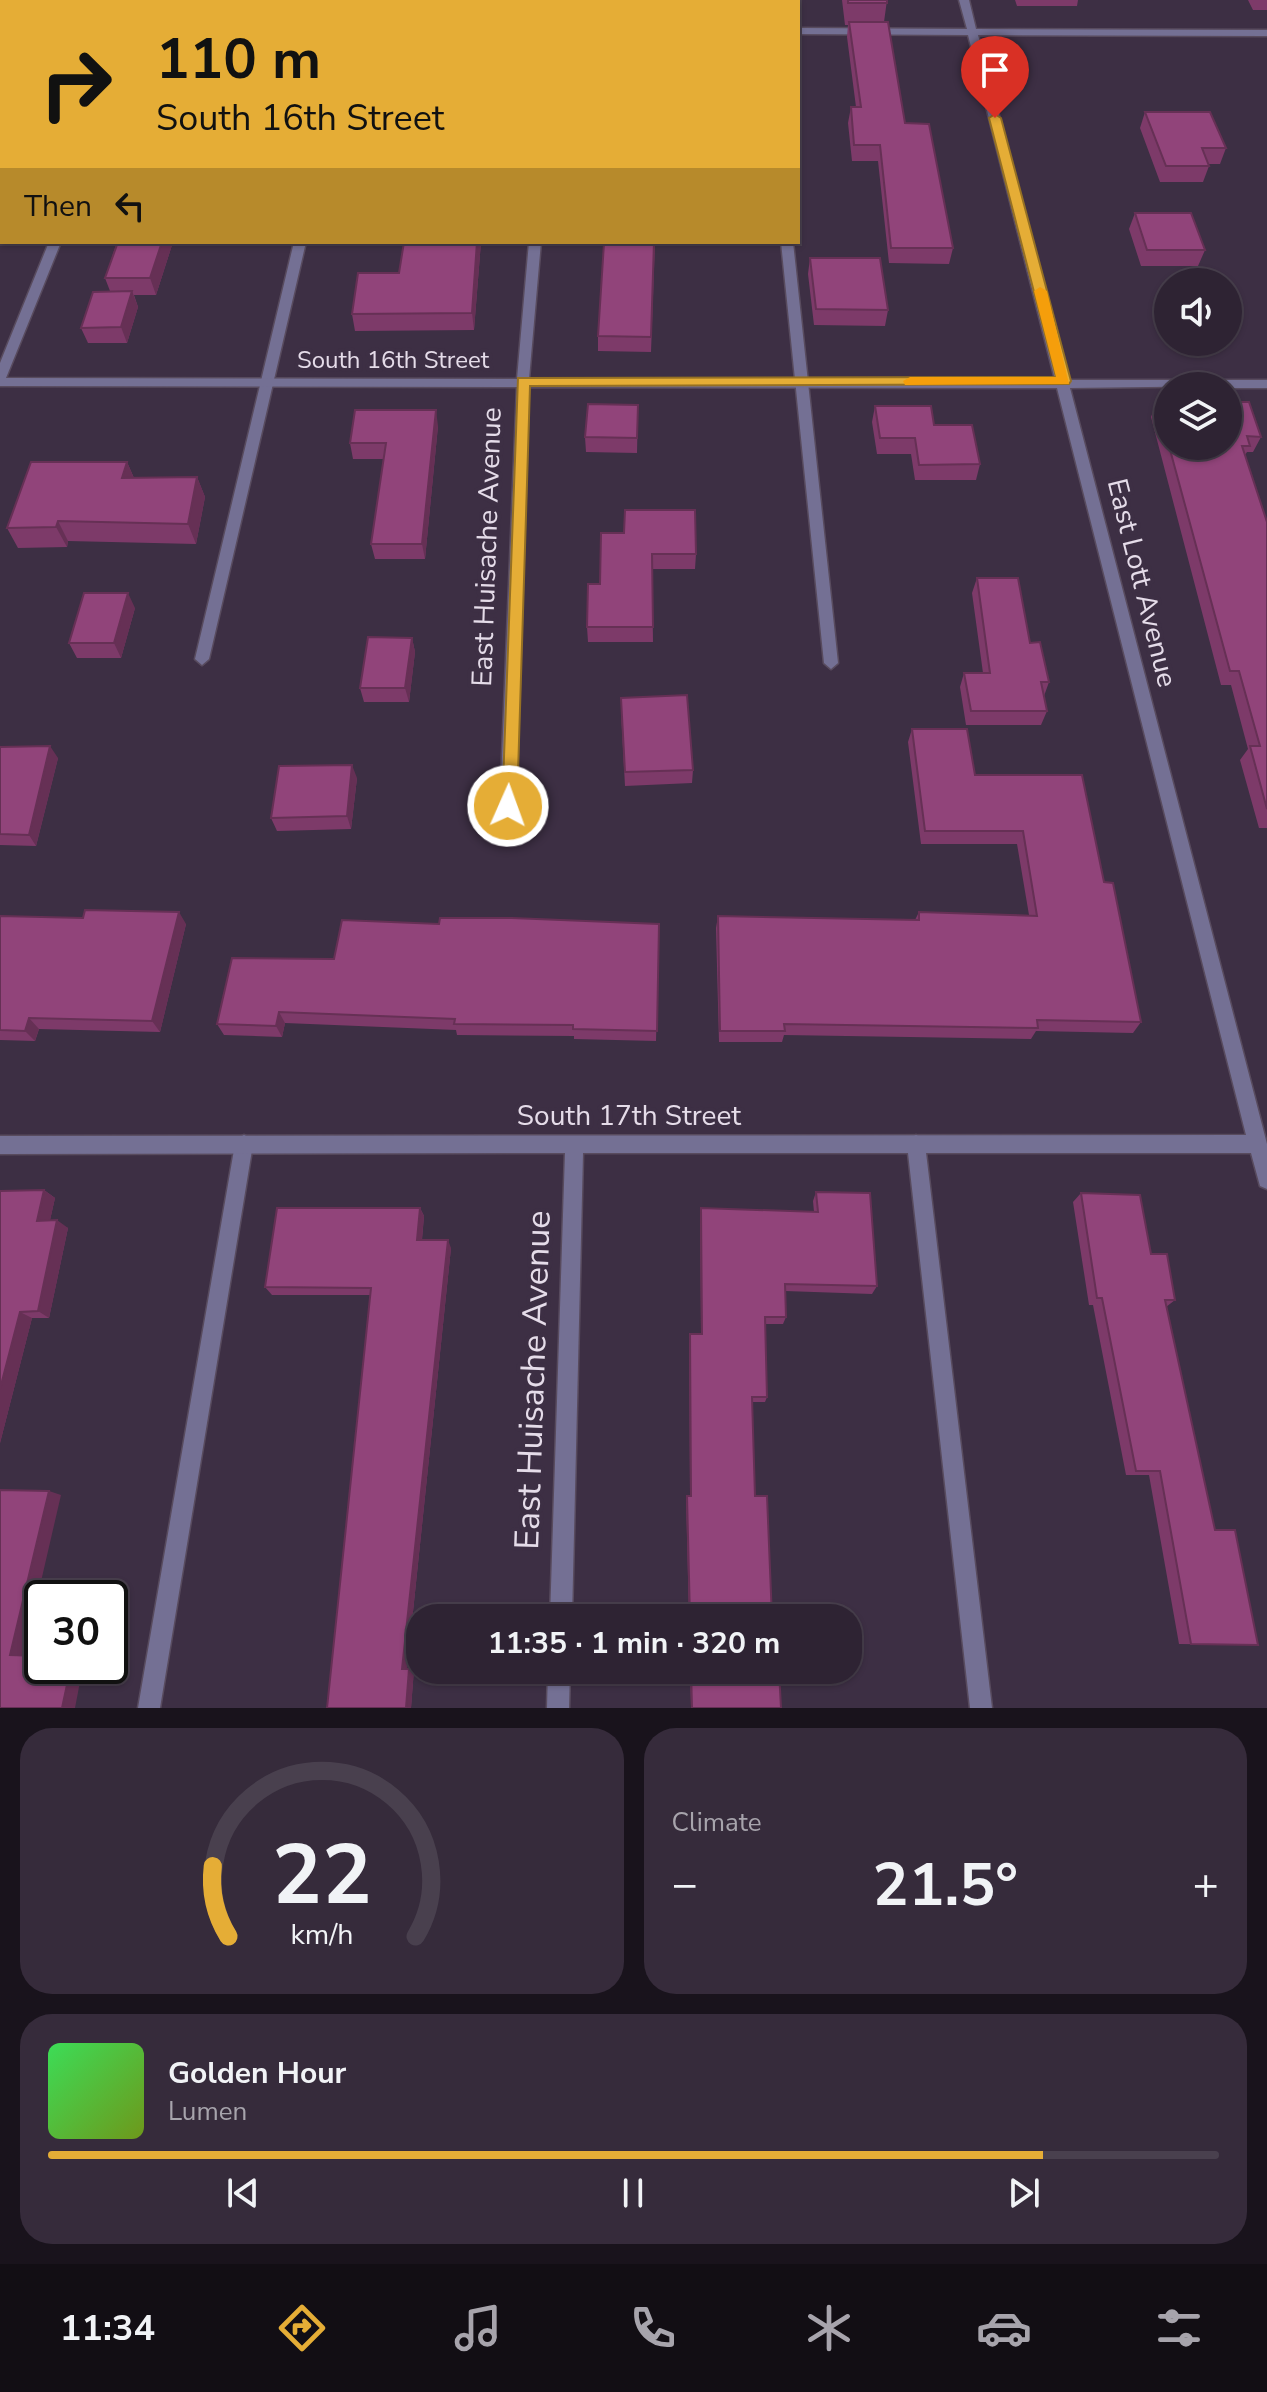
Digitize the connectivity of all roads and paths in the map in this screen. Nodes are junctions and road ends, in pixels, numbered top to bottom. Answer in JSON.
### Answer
{"nodes":[{"id":1,"x":964,"y":0,"type":"edge"},
{"id":2,"x":972,"y":30,"type":"junction"},
{"id":3,"x":800,"y":31,"type":"edge"},
{"id":4,"x":1267,"y":33,"type":"edge"},
{"id":5,"x":54,"y":244,"type":"edge"},
{"id":6,"x":300,"y":244,"type":"edge"},
{"id":7,"x":535,"y":244,"type":"edge"},
{"id":8,"x":787,"y":244,"type":"edge"},
{"id":9,"x":0,"y":380,"type":"edge"},
{"id":10,"x":800,"y":381,"type":"junction"},
{"id":11,"x":1064,"y":381,"type":"junction"},
{"id":12,"x":267,"y":382,"type":"junction"},
{"id":13,"x":523,"y":382,"type":"junction"},
{"id":14,"x":1267,"y":384,"type":"edge"},
{"id":15,"x":202,"y":659,"type":"dead end"},
{"id":16,"x":831,"y":663,"type":"dead end"},
{"id":17,"x":508,"y":806,"type":"dead end"},
{"id":18,"x":244,"y":1144,"type":"junction"},
{"id":19,"x":574,"y":1144,"type":"junction"},
{"id":20,"x":916,"y":1144,"type":"junction"},
{"id":21,"x":1258,"y":1144,"type":"junction"},
{"id":22,"x":0,"y":1145,"type":"edge"},
{"id":23,"x":1267,"y":1180,"type":"edge"},
{"id":24,"x":561,"y":1604,"type":"edge"},
{"id":25,"x":559,"y":1684,"type":"edge"},
{"id":26,"x":149,"y":1708,"type":"edge"},
{"id":27,"x":558,"y":1708,"type":"edge"},
{"id":28,"x":981,"y":1708,"type":"edge"}],
"edges":[{"from":1,"to":2,"type":"street","name":"East Lott Avenue"},
{"from":2,"to":3,"type":"street"},
{"from":2,"to":4,"type":"street"},
{"from":2,"to":11,"type":"street","name":"East Lott Avenue"},
{"from":5,"to":9,"type":"street"},
{"from":6,"to":12,"type":"street"},
{"from":7,"to":13,"type":"street","name":"East Huisache Avenue"},
{"from":8,"to":10,"type":"street"},
{"from":9,"to":12,"type":"street","name":"South 16th Street"},
{"from":10,"to":11,"type":"street","name":"South 16th Street"},
{"from":10,"to":13,"type":"street","name":"South 16th Street"},
{"from":10,"to":16,"type":"street"},
{"from":11,"to":14,"type":"street","name":"South 16th Street"},
{"from":11,"to":21,"type":"street","name":"East Lott Avenue"},
{"from":12,"to":13,"type":"street","name":"South 16th Street"},
{"from":12,"to":15,"type":"street"},
{"from":13,"to":17,"type":"street","name":"East Huisache Avenue"},
{"from":18,"to":19,"type":"street","name":"South 17th Street"},
{"from":18,"to":22,"type":"street","name":"South 17th Street"},
{"from":18,"to":26,"type":"street"},
{"from":19,"to":20,"type":"street","name":"South 17th Street"},
{"from":19,"to":24,"type":"street","name":"East Huisache Avenue"},
{"from":20,"to":21,"type":"street","name":"South 17th Street"},
{"from":20,"to":28,"type":"street"},
{"from":21,"to":23,"type":"street","name":"East Lott Avenue"},
{"from":25,"to":27,"type":"street"}]}
